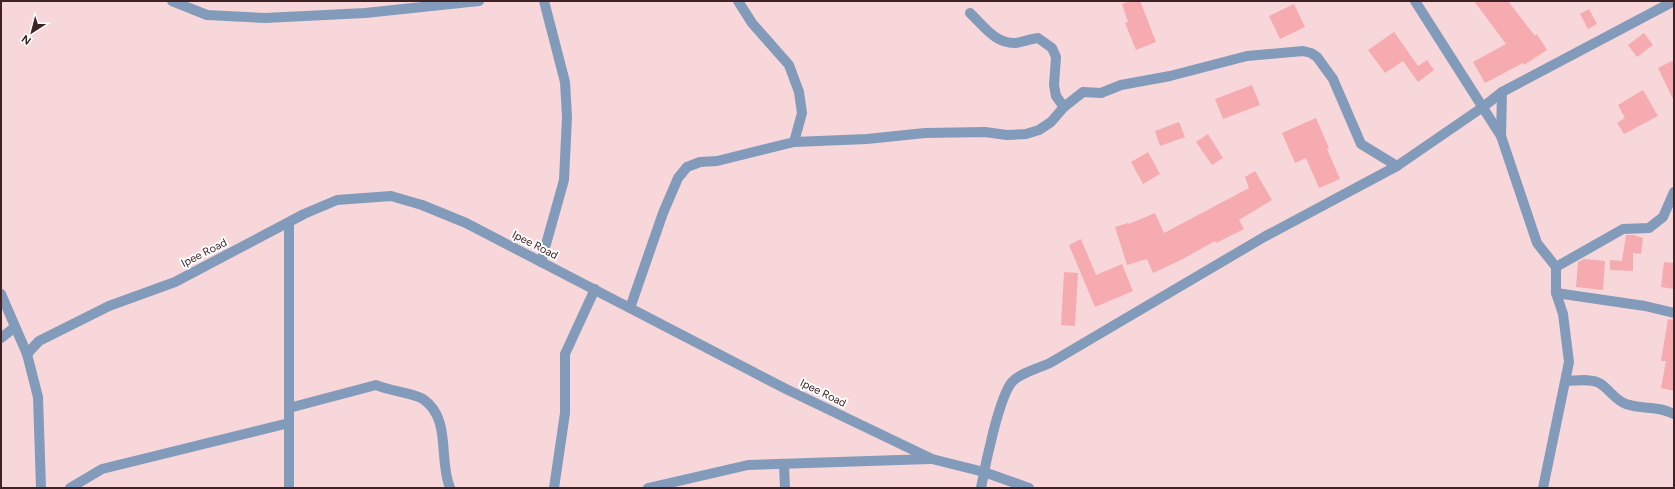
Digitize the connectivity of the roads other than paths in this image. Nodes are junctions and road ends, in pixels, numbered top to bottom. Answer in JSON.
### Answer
{"nodes":[{"id":1,"x":172,"y":1,"type":"edge"},
{"id":2,"x":479,"y":1,"type":"edge"},
{"id":3,"x":544,"y":1,"type":"edge"},
{"id":4,"x":738,"y":1,"type":"edge"},
{"id":5,"x":1415,"y":1,"type":"edge"},
{"id":6,"x":1674,"y":1,"type":"edge"},
{"id":7,"x":970,"y":13,"type":"dead end"},
{"id":8,"x":1502,"y":92,"type":"junction"},
{"id":9,"x":1064,"y":107,"type":"junction"},
{"id":10,"x":1483,"y":107,"type":"junction"},
{"id":11,"x":1501,"y":136,"type":"junction"},
{"id":12,"x":794,"y":142,"type":"junction"},
{"id":13,"x":1397,"y":166,"type":"junction"},
{"id":14,"x":1674,"y":192,"type":"edge"},
{"id":15,"x":289,"y":223,"type":"junction"},
{"id":16,"x":541,"y":262,"type":"junction"},
{"id":17,"x":1556,"y":267,"type":"junction"},
{"id":18,"x":594,"y":289,"type":"junction"},
{"id":19,"x":1,"y":294,"type":"edge"},
{"id":20,"x":1556,"y":294,"type":"junction"},
{"id":21,"x":630,"y":308,"type":"junction"},
{"id":22,"x":1674,"y":313,"type":"edge"},
{"id":23,"x":15,"y":327,"type":"junction"},
{"id":24,"x":1,"y":338,"type":"edge"},
{"id":25,"x":27,"y":354,"type":"junction"},
{"id":26,"x":1566,"y":381,"type":"junction"},
{"id":27,"x":289,"y":408,"type":"junction"},
{"id":28,"x":1674,"y":414,"type":"edge"},
{"id":29,"x":289,"y":423,"type":"junction"},
{"id":30,"x":932,"y":459,"type":"junction"},
{"id":31,"x":784,"y":465,"type":"junction"},
{"id":32,"x":984,"y":472,"type":"junction"},
{"id":33,"x":41,"y":488,"type":"edge"},
{"id":34,"x":70,"y":488,"type":"edge"},
{"id":35,"x":289,"y":488,"type":"edge"},
{"id":36,"x":450,"y":488,"type":"edge"},
{"id":37,"x":554,"y":488,"type":"edge"},
{"id":38,"x":648,"y":488,"type":"edge"},
{"id":39,"x":786,"y":488,"type":"edge"},
{"id":40,"x":981,"y":488,"type":"edge"},
{"id":41,"x":1029,"y":488,"type":"edge"},
{"id":42,"x":1543,"y":488,"type":"edge"}],
"edges":[{"from":1,"to":2,"type":"street"},
{"from":3,"to":16,"type":"street"},
{"from":4,"to":12,"type":"street"},
{"from":5,"to":10,"type":"street"},
{"from":6,"to":8,"type":"street"},
{"from":7,"to":9,"type":"street"},
{"from":8,"to":10,"type":"street"},
{"from":8,"to":11,"type":"street"},
{"from":9,"to":12,"type":"street"},
{"from":9,"to":13,"type":"street"},
{"from":10,"to":11,"type":"street"},
{"from":10,"to":13,"type":"street"},
{"from":11,"to":17,"type":"street"},
{"from":12,"to":21,"type":"street"},
{"from":13,"to":32,"type":"street"},
{"from":14,"to":17,"type":"street"},
{"from":15,"to":16,"type":"street","name":"Ipee Road"},
{"from":15,"to":25,"type":"street","name":"Ipee Road"},
{"from":15,"to":27,"type":"street"},
{"from":16,"to":18,"type":"street","name":"Ipee Road"},
{"from":17,"to":20,"type":"street"},
{"from":18,"to":21,"type":"street","name":"Ipee Road"},
{"from":18,"to":37,"type":"street"},
{"from":19,"to":23,"type":"street"},
{"from":20,"to":22,"type":"street"},
{"from":20,"to":26,"type":"street"},
{"from":21,"to":30,"type":"street","name":"Ipee Road"},
{"from":23,"to":24,"type":"street"},
{"from":23,"to":25,"type":"street"},
{"from":25,"to":33,"type":"street"},
{"from":26,"to":28,"type":"street"},
{"from":26,"to":42,"type":"street"},
{"from":27,"to":29,"type":"street"},
{"from":27,"to":36,"type":"street"},
{"from":29,"to":34,"type":"street"},
{"from":29,"to":35,"type":"street"},
{"from":30,"to":31,"type":"street"},
{"from":30,"to":32,"type":"street","name":"Ipee Road"},
{"from":31,"to":38,"type":"street"},
{"from":31,"to":39,"type":"street"},
{"from":32,"to":40,"type":"street"},
{"from":32,"to":41,"type":"street","name":"Ipee Road"}]}
